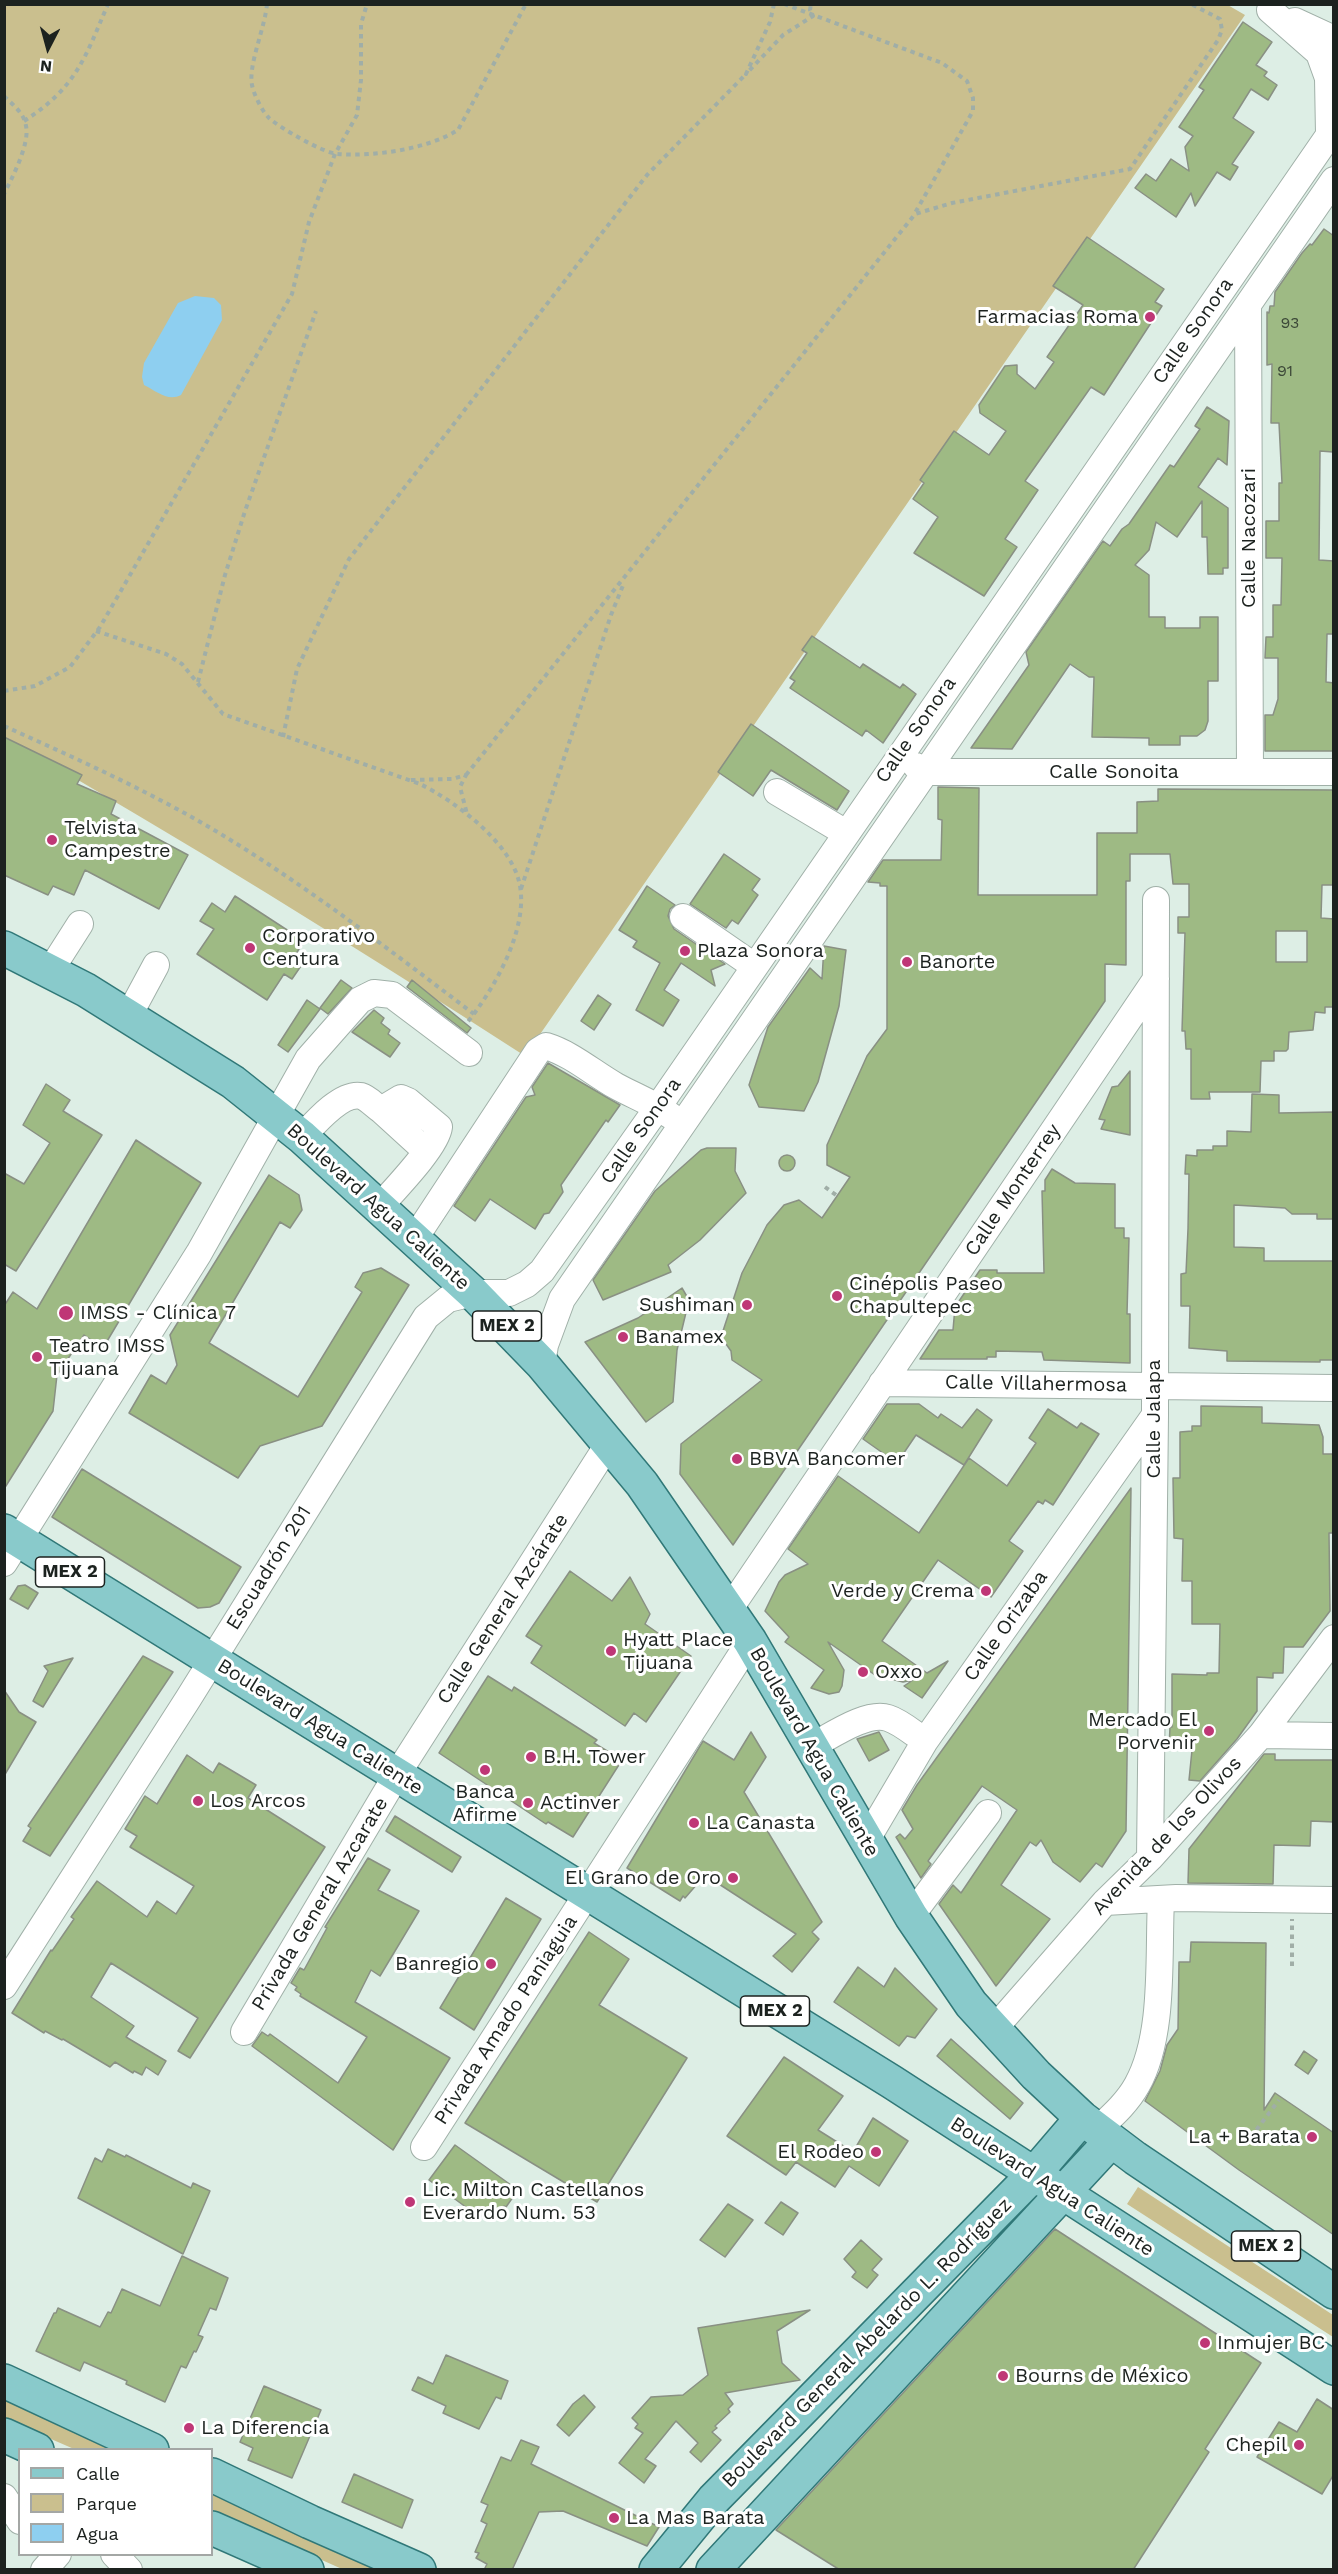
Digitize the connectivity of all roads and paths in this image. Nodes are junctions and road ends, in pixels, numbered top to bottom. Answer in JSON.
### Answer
{"nodes":[{"id":1,"x":108,"y":4,"type":"edge"},
{"id":2,"x":267,"y":4,"type":"edge"},
{"id":3,"x":367,"y":4,"type":"edge"},
{"id":4,"x":526,"y":4,"type":"edge"},
{"id":5,"x":774,"y":4,"type":"edge"},
{"id":6,"x":784,"y":4,"type":"edge"},
{"id":7,"x":811,"y":4,"type":"edge"},
{"id":8,"x":1191,"y":4,"type":"edge"},
{"id":9,"x":1265,"y":7,"type":"edge"},
{"id":10,"x":813,"y":16,"type":"junction"},
{"id":11,"x":1334,"y":39,"type":"edge"},
{"id":12,"x":746,"y":74,"type":"junction"},
{"id":13,"x":4,"y":96,"type":"edge"},
{"id":14,"x":24,"y":121,"type":"junction"},
{"id":15,"x":1331,"y":131,"type":"edge"},
{"id":16,"x":335,"y":154,"type":"junction"},
{"id":17,"x":1334,"y":180,"type":"edge"},
{"id":18,"x":4,"y":194,"type":"edge"},
{"id":19,"x":915,"y":214,"type":"junction"},
{"id":20,"x":1248,"y":305,"type":"junction"},
{"id":21,"x":316,"y":311,"type":"dead end"},
{"id":22,"x":627,"y":577,"type":"junction"},
{"id":23,"x":96,"y":631,"type":"junction"},
{"id":24,"x":198,"y":683,"type":"junction"},
{"id":25,"x":4,"y":691,"type":"edge"},
{"id":26,"x":4,"y":726,"type":"edge"},
{"id":27,"x":283,"y":737,"type":"junction"},
{"id":28,"x":899,"y":755,"type":"junction"},
{"id":29,"x":925,"y":772,"type":"junction"},
{"id":30,"x":1250,"y":772,"type":"junction"},
{"id":31,"x":1334,"y":772,"type":"edge"},
{"id":32,"x":466,"y":775,"type":"junction"},
{"id":33,"x":407,"y":780,"type":"junction"},
{"id":34,"x":777,"y":792,"type":"dead end"},
{"id":35,"x":467,"y":815,"type":"junction"},
{"id":36,"x":846,"y":833,"type":"junction"},
{"id":37,"x":520,"y":892,"type":"junction"},
{"id":38,"x":1156,"y":900,"type":"dead end"},
{"id":39,"x":683,"y":917,"type":"dead end"},
{"id":40,"x":80,"y":924,"type":"dead end"},
{"id":41,"x":4,"y":948,"type":"edge"},
{"id":42,"x":156,"y":965,"type":"dead end"},
{"id":43,"x":754,"y":966,"type":"junction"},
{"id":44,"x":50,"y":971,"type":"junction"},
{"id":45,"x":1156,"y":979,"type":"junction"},
{"id":46,"x":474,"y":1014,"type":"junction"},
{"id":47,"x":128,"y":1017,"type":"junction"},
{"id":48,"x":461,"y":1047,"type":"joint"},
{"id":49,"x":658,"y":1107,"type":"junction"},
{"id":50,"x":276,"y":1116,"type":"junction"},
{"id":51,"x":683,"y":1125,"type":"junction"},
{"id":52,"x":302,"y":1137,"type":"junction"},
{"id":53,"x":825,"y":1187,"type":"dead end"},
{"id":54,"x":836,"y":1195,"type":"dead end"},
{"id":55,"x":381,"y":1206,"type":"junction"},
{"id":56,"x":415,"y":1238,"type":"junction"},
{"id":57,"x":474,"y":1293,"type":"junction"},
{"id":58,"x":542,"y":1364,"type":"junction"},
{"id":59,"x":882,"y":1383,"type":"junction"},
{"id":60,"x":1155,"y":1385,"type":"junction"},
{"id":61,"x":1334,"y":1388,"type":"edge"},
{"id":62,"x":1155,"y":1415,"type":"junction"},
{"id":63,"x":609,"y":1443,"type":"junction"},
{"id":64,"x":9,"y":1545,"type":"edge"},
{"id":65,"x":729,"y":1610,"type":"junction"},
{"id":66,"x":1334,"y":1638,"type":"edge"},
{"id":67,"x":750,"y":1641,"type":"junction"},
{"id":68,"x":213,"y":1659,"type":"junction"},
{"id":69,"x":1261,"y":1735,"type":"junction"},
{"id":70,"x":1334,"y":1736,"type":"edge"},
{"id":71,"x":925,"y":1741,"type":"junction"},
{"id":72,"x":810,"y":1747,"type":"junction"},
{"id":73,"x":396,"y":1776,"type":"junction"},
{"id":74,"x":988,"y":1813,"type":"dead end"},
{"id":75,"x":866,"y":1841,"type":"junction"},
{"id":76,"x":1150,"y":1858,"type":"junction"},
{"id":77,"x":588,"y":1894,"type":"junction"},
{"id":78,"x":1161,"y":1899,"type":"junction"},
{"id":79,"x":1334,"y":1900,"type":"edge"},
{"id":80,"x":1105,"y":1902,"type":"junction"},
{"id":81,"x":910,"y":1916,"type":"junction"},
{"id":82,"x":1292,"y":1916,"type":"dead end"},
{"id":83,"x":1292,"y":1966,"type":"dead end"},
{"id":84,"x":4,"y":1986,"type":"edge"},
{"id":85,"x":994,"y":2029,"type":"junction"},
{"id":86,"x":244,"y":2032,"type":"dead end"},
{"id":87,"x":1279,"y":2100,"type":"dead end"},
{"id":88,"x":1097,"y":2130,"type":"junction"},
{"id":89,"x":1251,"y":2137,"type":"dead end"},
{"id":90,"x":424,"y":2147,"type":"dead end"},
{"id":91,"x":1034,"y":2174,"type":"junction"},
{"id":92,"x":1060,"y":2193,"type":"junction"},
{"id":93,"x":1334,"y":2292,"type":"edge"},
{"id":94,"x":1334,"y":2368,"type":"edge"},
{"id":95,"x":4,"y":2381,"type":"edge"},
{"id":96,"x":5,"y":2438,"type":"edge"},
{"id":97,"x":32,"y":2448,"type":"edge"},
{"id":98,"x":148,"y":2448,"type":"edge"},
{"id":99,"x":213,"y":2475,"type":"edge"},
{"id":100,"x":213,"y":2528,"type":"edge"},
{"id":101,"x":56,"y":2556,"type":"edge"},
{"id":102,"x":116,"y":2556,"type":"edge"},
{"id":103,"x":44,"y":2570,"type":"edge"},
{"id":104,"x":129,"y":2570,"type":"edge"},
{"id":105,"x":307,"y":2570,"type":"edge"},
{"id":106,"x":418,"y":2570,"type":"edge"},
{"id":107,"x":656,"y":2570,"type":"edge"},
{"id":108,"x":713,"y":2570,"type":"edge"}],
"edges":[{"from":1,"to":14,"type":"path"},
{"from":2,"to":16,"type":"path"},
{"from":3,"to":16,"type":"path"},
{"from":4,"to":16,"type":"path"},
{"from":5,"to":12,"type":"path"},
{"from":6,"to":10,"type":"path"},
{"from":7,"to":10,"type":"path"},
{"from":8,"to":19,"type":"path"},
{"from":9,"to":11,"type":"street"},
{"from":9,"to":15,"type":"street"},
{"from":10,"to":12,"type":"path"},
{"from":10,"to":19,"type":"path"},
{"from":12,"to":27,"type":"path"},
{"from":13,"to":14,"type":"path"},
{"from":14,"to":18,"type":"path"},
{"from":15,"to":28,"type":"street","name":"Calle Sonora"},
{"from":16,"to":23,"type":"path"},
{"from":17,"to":20,"type":"street","name":"Calle Sonora"},
{"from":19,"to":22,"type":"path"},
{"from":20,"to":29,"type":"street","name":"Calle Sonora"},
{"from":20,"to":30,"type":"street","name":"Calle Nacozari"},
{"from":21,"to":24,"type":"path"},
{"from":22,"to":32,"type":"path"},
{"from":22,"to":37,"type":"path"},
{"from":23,"to":24,"type":"path"},
{"from":23,"to":25,"type":"path"},
{"from":24,"to":27,"type":"path"},
{"from":26,"to":46,"type":"path"},
{"from":27,"to":33,"type":"path"},
{"from":28,"to":29,"type":"street"},
{"from":28,"to":36,"type":"street","name":"Calle Sonora"},
{"from":29,"to":30,"type":"street","name":"Calle Sonoita"},
{"from":29,"to":51,"type":"street","name":"Calle Sonora"},
{"from":30,"to":31,"type":"street","name":"Calle Sonoita"},
{"from":32,"to":33,"type":"path"},
{"from":32,"to":35,"type":"path"},
{"from":33,"to":35,"type":"path"},
{"from":34,"to":36,"type":"street"},
{"from":35,"to":37,"type":"path"},
{"from":36,"to":43,"type":"street","name":"Calle Sonora"},
{"from":37,"to":46,"type":"path"},
{"from":38,"to":45,"type":"street","name":"Calle Jalapa"},
{"from":39,"to":43,"type":"street"},
{"from":40,"to":44,"type":"street"},
{"from":41,"to":44,"type":"main road","name":"Boulevard Agua Caliente","number":"MEX 2"},
{"from":42,"to":47,"type":"street"},
{"from":43,"to":49,"type":"street","name":"Calle Sonora"},
{"from":44,"to":47,"type":"main road","name":"Boulevard Agua Caliente","number":"MEX 2"},
{"from":45,"to":59,"type":"street","name":"Calle Monterrey"},
{"from":45,"to":60,"type":"street","name":"Calle Jalapa"},
{"from":46,"to":48,"type":"path"},
{"from":47,"to":50,"type":"main road","name":"Boulevard Agua Caliente","number":"MEX 2"},
{"from":48,"to":50,"type":"street"},
{"from":49,"to":51,"type":"street"},
{"from":49,"to":56,"type":"street"},
{"from":49,"to":57,"type":"street","name":"Calle Sonora"},
{"from":50,"to":52,"type":"main road","name":"Boulevard Agua Caliente","number":"MEX 2"},
{"from":50,"to":64,"type":"street"},
{"from":51,"to":58,"type":"street","name":"Calle Sonora"},
{"from":52,"to":55,"type":"main road","name":"Boulevard Agua Caliente","number":"MEX 2"},
{"from":52,"to":55,"type":"street"},
{"from":53,"to":54,"type":"path"},
{"from":55,"to":56,"type":"main road","name":"Boulevard Agua Caliente","number":"MEX 2"},
{"from":56,"to":57,"type":"main road","name":"Boulevard Agua Caliente","number":"MEX 2"},
{"from":57,"to":58,"type":"main road","name":"Boulevard Agua Caliente","number":"MEX 2"},
{"from":57,"to":68,"type":"street","name":"Escuadrón 201"},
{"from":58,"to":63,"type":"main road","name":"Boulevard Agua Caliente","number":"MEX 2"},
{"from":59,"to":60,"type":"street","name":"Calle Villahermosa"},
{"from":59,"to":65,"type":"street","name":"Calle Monterrey"},
{"from":60,"to":61,"type":"street","name":"Calle Villahermosa"},
{"from":60,"to":62,"type":"street","name":"Calle Jalapa"},
{"from":62,"to":71,"type":"street","name":"Calle Orizaba"},
{"from":62,"to":76,"type":"street","name":"Calle Jalapa"},
{"from":63,"to":65,"type":"main road","name":"Boulevard Agua Caliente","number":"MEX 2"},
{"from":63,"to":73,"type":"street","name":"Calle General Azcárate"},
{"from":64,"to":68,"type":"main road","name":"Boulevard Agua Caliente","number":"MEX 2"},
{"from":65,"to":67,"type":"main road","name":"Boulevard Agua Caliente","number":"MEX 2"},
{"from":66,"to":69,"type":"street","name":"Avenida de los Olivos"},
{"from":67,"to":72,"type":"main road","name":"Boulevard Agua Caliente","number":"MEX 2"},
{"from":67,"to":77,"type":"street","name":"Privada Amado Paniaguia"},
{"from":68,"to":73,"type":"main road","name":"Boulevard Agua Caliente","number":"MEX 2"},
{"from":68,"to":84,"type":"street","name":"Escuadrón 201"},
{"from":69,"to":70,"type":"street"},
{"from":69,"to":76,"type":"street","name":"Avenida de los Olivos"},
{"from":71,"to":72,"type":"street"},
{"from":71,"to":75,"type":"street","name":"Calle Orizaba"},
{"from":72,"to":75,"type":"main road","name":"Boulevard Agua Caliente","number":"MEX 2"},
{"from":73,"to":77,"type":"main road","name":"Boulevard Agua Caliente","number":"MEX 2"},
{"from":73,"to":86,"type":"street","name":"Privada General Azcarate"},
{"from":74,"to":81,"type":"street"},
{"from":75,"to":81,"type":"main road","name":"Boulevard Agua Caliente","number":"MEX 2"},
{"from":76,"to":80,"type":"street","name":"Avenida de los Olivos"},
{"from":77,"to":90,"type":"street","name":"Privada Amado Paniaguia"},
{"from":77,"to":91,"type":"main road","name":"Boulevard Agua Caliente","number":"MEX 2"},
{"from":78,"to":79,"type":"street"},
{"from":78,"to":80,"type":"street"},
{"from":78,"to":88,"type":"street"},
{"from":80,"to":85,"type":"street","name":"Avenida de los Olivos"},
{"from":81,"to":85,"type":"main road","name":"Boulevard Agua Caliente","number":"MEX 2"},
{"from":82,"to":83,"type":"path"},
{"from":85,"to":88,"type":"main road","name":"Boulevard Agua Caliente","number":"MEX 2"},
{"from":87,"to":89,"type":"path"},
{"from":88,"to":91,"type":"main road","name":"Boulevard General Abelardo L. Rodríguez"},
{"from":88,"to":92,"type":"main road","name":"Boulevard General Abelardo L. Rodríguez"},
{"from":88,"to":93,"type":"main road","name":"Boulevard Agua Caliente","number":"MEX 2"},
{"from":91,"to":92,"type":"main road","name":"Boulevard Agua Caliente","number":"MEX 2"},
{"from":91,"to":107,"type":"main road","name":"Boulevard General Abelardo L. Rodríguez"},
{"from":92,"to":94,"type":"main road","name":"Boulevard Agua Caliente","number":"MEX 2"},
{"from":92,"to":108,"type":"main road","name":"Boulevard General Abelardo L. Rodríguez"},
{"from":95,"to":98,"type":"main road"},
{"from":96,"to":97,"type":"main road"},
{"from":99,"to":106,"type":"main road"},
{"from":100,"to":105,"type":"main road"},
{"from":101,"to":103,"type":"street"},
{"from":102,"to":104,"type":"street"}]}
